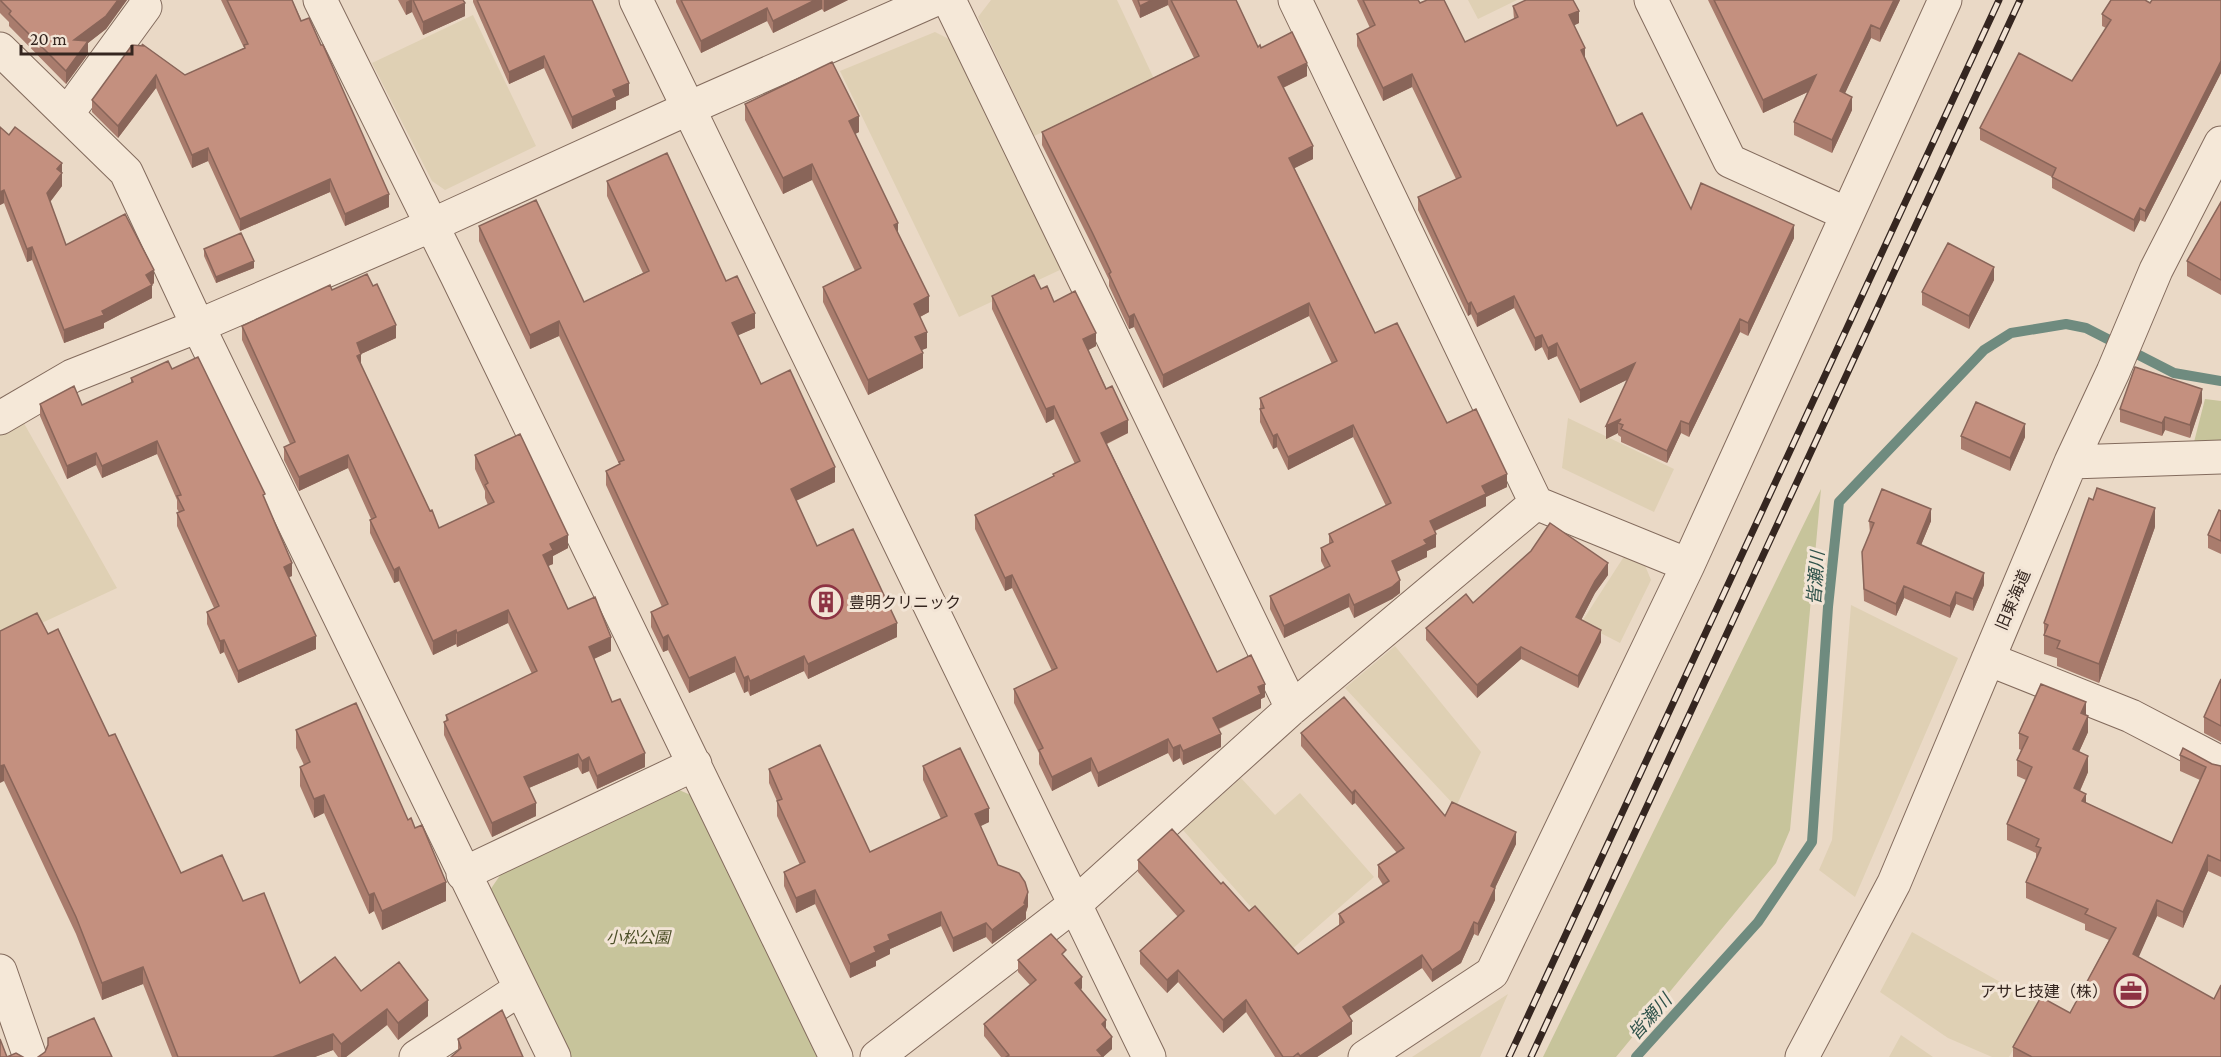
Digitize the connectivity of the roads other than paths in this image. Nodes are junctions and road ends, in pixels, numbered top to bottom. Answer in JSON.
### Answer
{"nodes":[{"id":1,"x":320,"y":0,"type":"edge"},
{"id":2,"x":636,"y":0,"type":"edge"},
{"id":3,"x":934,"y":0,"type":"edge"},
{"id":4,"x":949,"y":0,"type":"edge"},
{"id":5,"x":1295,"y":0,"type":"edge"},
{"id":6,"x":1651,"y":0,"type":"edge"},
{"id":7,"x":1945,"y":0,"type":"edge"},
{"id":8,"x":145,"y":7,"type":"dead end"},
{"id":9,"x":0,"y":49,"type":"edge"},
{"id":10,"x":688,"y":108,"type":"junction"},
{"id":11,"x":67,"y":114,"type":"junction"},
{"id":12,"x":2221,"y":142,"type":"edge"},
{"id":13,"x":1846,"y":214,"type":"junction"},
{"id":14,"x":432,"y":225,"type":"junction"},
{"id":15,"x":198,"y":326,"type":"junction"},
{"id":16,"x":0,"y":418,"type":"edge"},
{"id":17,"x":2221,"y":457,"type":"edge"},
{"id":18,"x":2071,"y":462,"type":"junction"},
{"id":19,"x":1536,"y":503,"type":"junction"},
{"id":20,"x":1688,"y":565,"type":"junction"},
{"id":21,"x":1988,"y":659,"type":"junction"},
{"id":22,"x":1292,"y":708,"type":"junction"},
{"id":23,"x":2221,"y":763,"type":"edge"},
{"id":24,"x":695,"y":764,"type":"junction"},
{"id":25,"x":463,"y":874,"type":"junction"},
{"id":26,"x":1074,"y":905,"type":"junction"},
{"id":27,"x":0,"y":972,"type":"edge"},
{"id":28,"x":520,"y":989,"type":"junction"},
{"id":29,"x":22,"y":1054,"type":"edge"},
{"id":30,"x":416,"y":1057,"type":"edge"},
{"id":31,"x":554,"y":1057,"type":"edge"},
{"id":32,"x":836,"y":1057,"type":"edge"},
{"id":33,"x":877,"y":1057,"type":"edge"},
{"id":34,"x":1149,"y":1057,"type":"edge"},
{"id":35,"x":1365,"y":1057,"type":"edge"},
{"id":36,"x":1802,"y":1057,"type":"edge"}],
"edges":[{"from":1,"to":14,"type":"street"},
{"from":2,"to":10,"type":"street"},
{"from":3,"to":10,"type":"street"},
{"from":4,"to":22,"type":"street"},
{"from":5,"to":19,"type":"street"},
{"from":6,"to":13,"type":"street"},
{"from":7,"to":13,"type":"street"},
{"from":8,"to":11,"type":"street"},
{"from":9,"to":11,"type":"street"},
{"from":10,"to":14,"type":"street"},
{"from":10,"to":26,"type":"street"},
{"from":11,"to":15,"type":"street"},
{"from":12,"to":18,"type":"street","name":"旧東海道"},
{"from":13,"to":20,"type":"street"},
{"from":14,"to":15,"type":"street"},
{"from":14,"to":24,"type":"street"},
{"from":15,"to":16,"type":"street"},
{"from":15,"to":25,"type":"street"},
{"from":17,"to":18,"type":"street"},
{"from":18,"to":21,"type":"street","name":"旧東海道"},
{"from":19,"to":20,"type":"street"},
{"from":19,"to":22,"type":"street"},
{"from":20,"to":35,"type":"street"},
{"from":21,"to":23,"type":"street"},
{"from":21,"to":36,"type":"street","name":"旧東海道"},
{"from":22,"to":26,"type":"street"},
{"from":24,"to":25,"type":"street"},
{"from":24,"to":32,"type":"street"},
{"from":25,"to":28,"type":"street"},
{"from":26,"to":33,"type":"street"},
{"from":26,"to":34,"type":"street"},
{"from":27,"to":29,"type":"street"},
{"from":28,"to":30,"type":"street"},
{"from":28,"to":31,"type":"street"}]}
